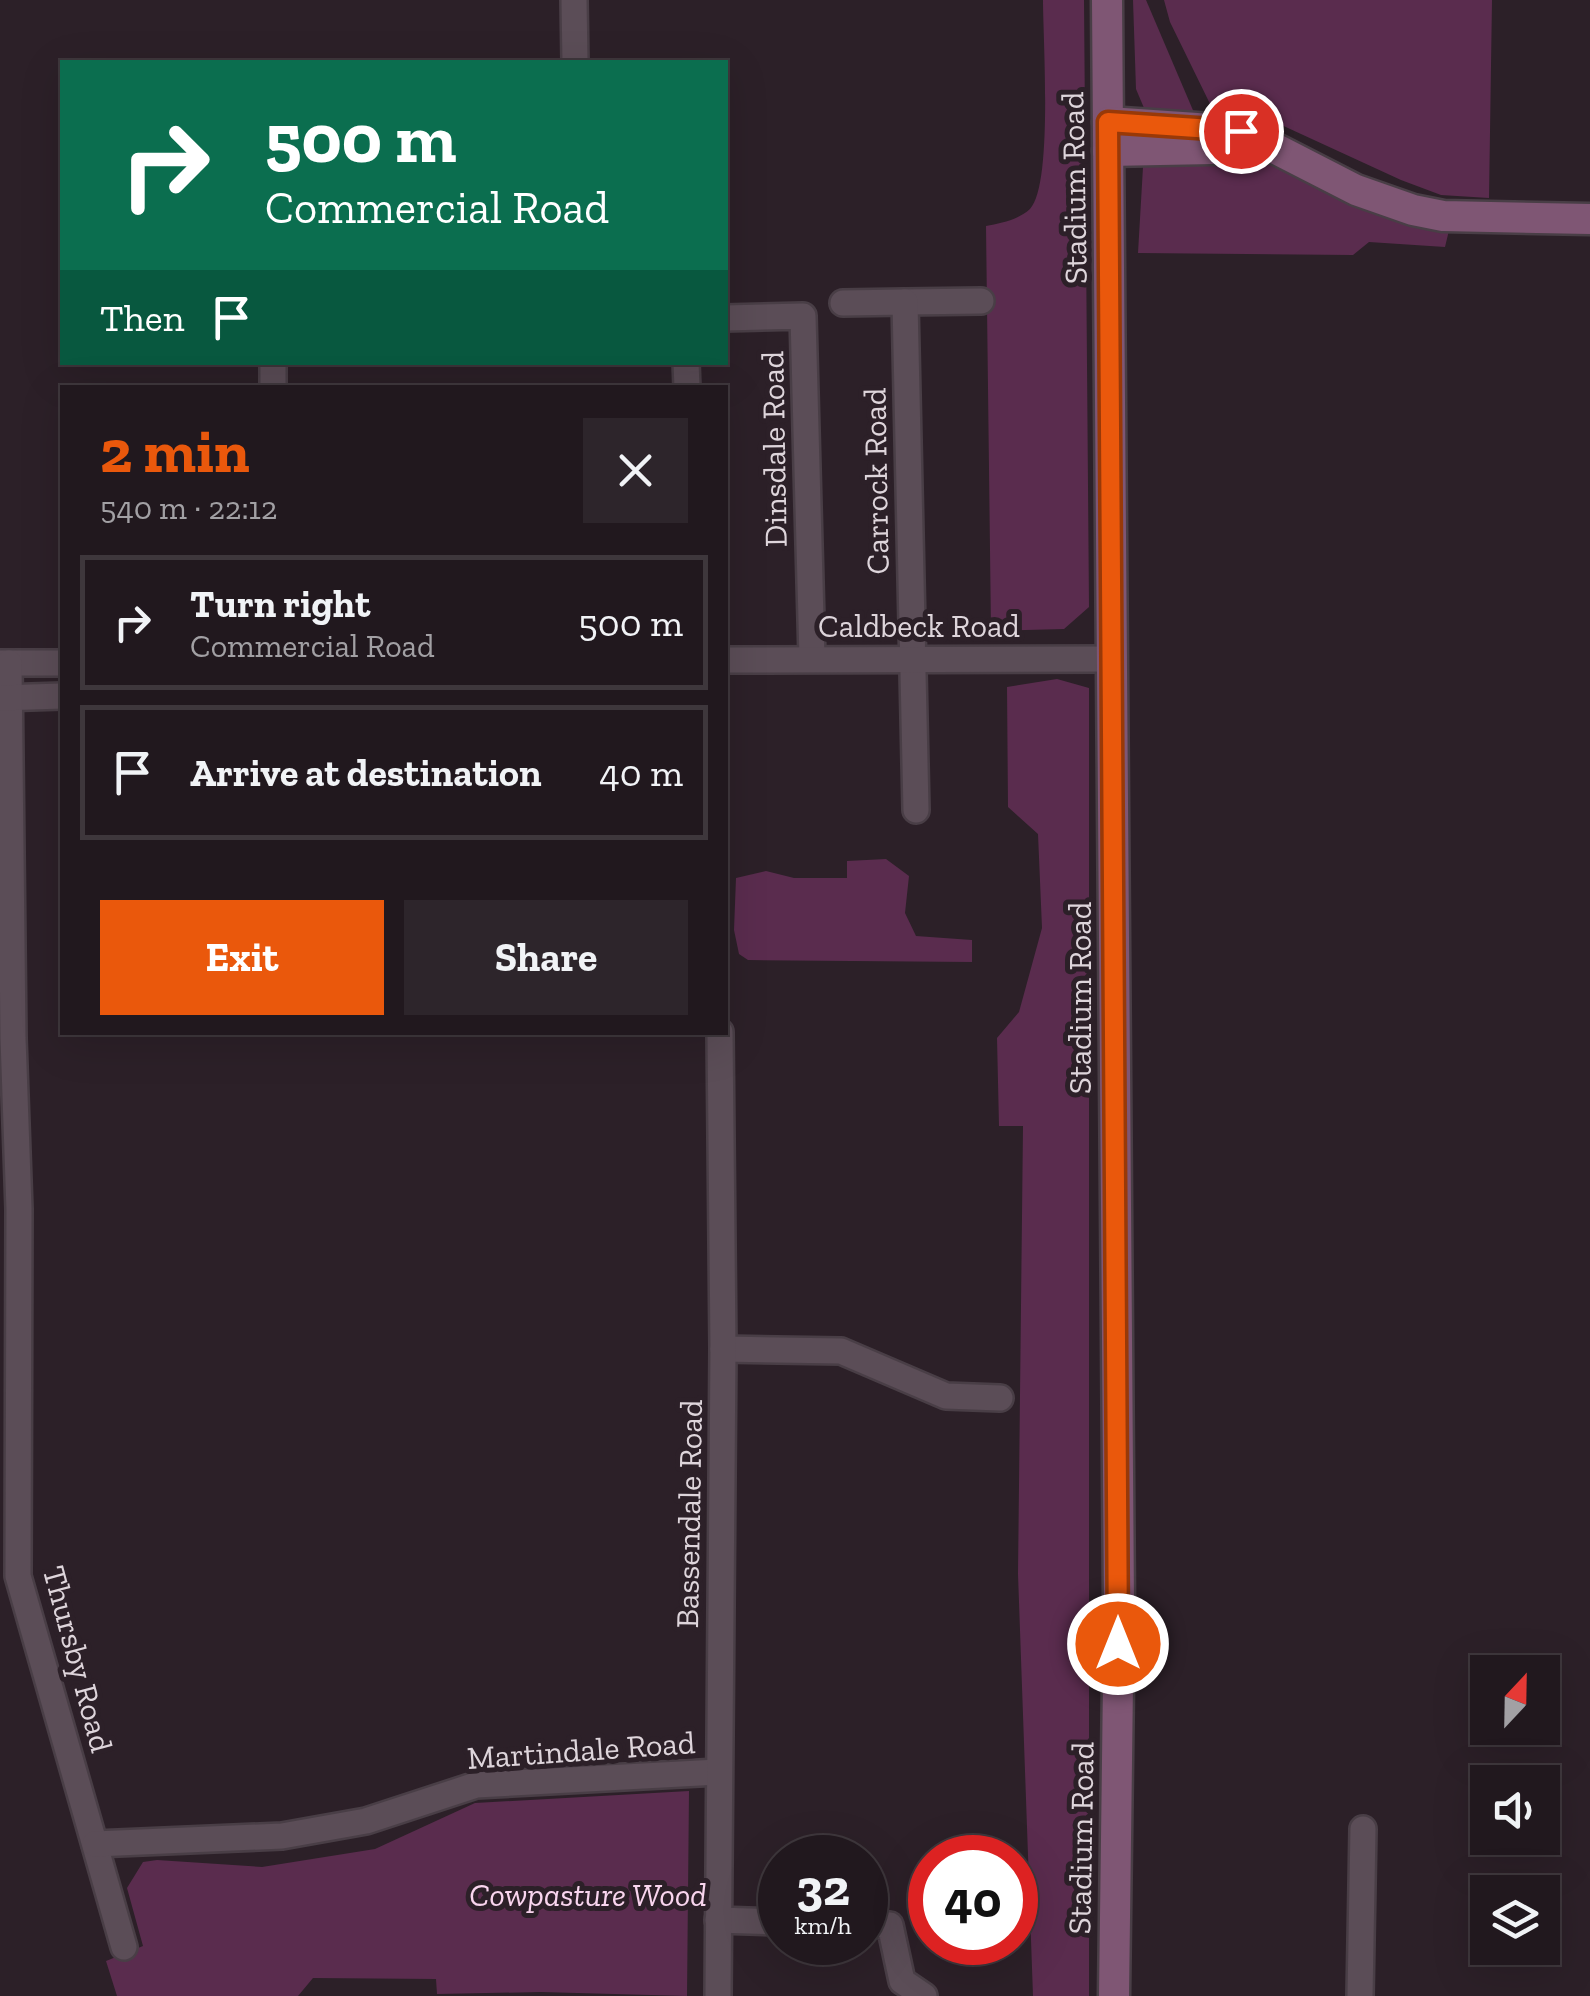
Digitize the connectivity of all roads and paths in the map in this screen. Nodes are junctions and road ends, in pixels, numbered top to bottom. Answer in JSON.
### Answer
{"nodes":[{"id":1,"x":574,"y":0,"type":"edge"},
{"id":2,"x":1107,"y":0,"type":"edge"},
{"id":3,"x":575,"y":60,"type":"edge"},
{"id":4,"x":1108,"y":136,"type":"junction"},
{"id":5,"x":1590,"y":219,"type":"edge"},
{"id":6,"x":981,"y":301,"type":"dead end"},
{"id":7,"x":905,"y":302,"type":"junction"},
{"id":8,"x":843,"y":303,"type":"dead end"},
{"id":9,"x":728,"y":318,"type":"edge"},
{"id":10,"x":812,"y":658,"type":"junction"},
{"id":11,"x":912,"y":658,"type":"junction"},
{"id":12,"x":1114,"y":659,"type":"junction"},
{"id":13,"x":728,"y":660,"type":"edge"},
{"id":14,"x":4,"y":663,"type":"edge"},
{"id":15,"x":60,"y":663,"type":"edge"},
{"id":16,"x":60,"y":696,"type":"edge"},
{"id":17,"x":5,"y":698,"type":"edge"},
{"id":18,"x":916,"y":810,"type":"dead end"},
{"id":19,"x":720,"y":1035,"type":"edge"},
{"id":20,"x":723,"y":1349,"type":"junction"},
{"id":21,"x":1000,"y":1398,"type":"dead end"},
{"id":22,"x":718,"y":1772,"type":"junction"},
{"id":23,"x":1364,"y":1829,"type":"dead end"},
{"id":24,"x":96,"y":1844,"type":"junction"},
{"id":25,"x":718,"y":1920,"type":"junction"},
{"id":26,"x":758,"y":1921,"type":"edge"},
{"id":27,"x":888,"y":1925,"type":"edge"},
{"id":28,"x":124,"y":1946,"type":"dead end"},
{"id":29,"x":718,"y":1996,"type":"edge"},
{"id":30,"x":924,"y":1996,"type":"edge"},
{"id":31,"x":1114,"y":1996,"type":"edge"},
{"id":32,"x":1360,"y":1996,"type":"edge"}],
"edges":[{"from":1,"to":3,"type":"street"},
{"from":2,"to":4,"type":"street","name":"Stadium Road"},
{"from":4,"to":5,"type":"street"},
{"from":4,"to":12,"type":"street","name":"Stadium Road"},
{"from":6,"to":7,"type":"street"},
{"from":7,"to":8,"type":"street"},
{"from":7,"to":11,"type":"street","name":"Carrock Road"},
{"from":9,"to":10,"type":"street","name":"Dinsdale Road"},
{"from":10,"to":11,"type":"street","name":"Caldbeck Road"},
{"from":10,"to":13,"type":"street","name":"Caldbeck Road"},
{"from":11,"to":12,"type":"street","name":"Caldbeck Road"},
{"from":11,"to":18,"type":"street","name":"Carrock Road"},
{"from":12,"to":31,"type":"street","name":"Stadium Road"},
{"from":14,"to":15,"type":"street"},
{"from":14,"to":17,"type":"street","name":"Thursby Road"},
{"from":16,"to":17,"type":"street"},
{"from":17,"to":24,"type":"street","name":"Thursby Road"},
{"from":19,"to":20,"type":"street","name":"Bassendale Road"},
{"from":20,"to":21,"type":"street"},
{"from":20,"to":22,"type":"street","name":"Bassendale Road"},
{"from":22,"to":24,"type":"street","name":"Martindale Road"},
{"from":22,"to":25,"type":"street","name":"Bassendale Road"},
{"from":23,"to":32,"type":"street"},
{"from":24,"to":28,"type":"street","name":"Thursby Road"},
{"from":25,"to":26,"type":"street"},
{"from":25,"to":29,"type":"street","name":"Bassendale Road"},
{"from":27,"to":30,"type":"street"}]}
